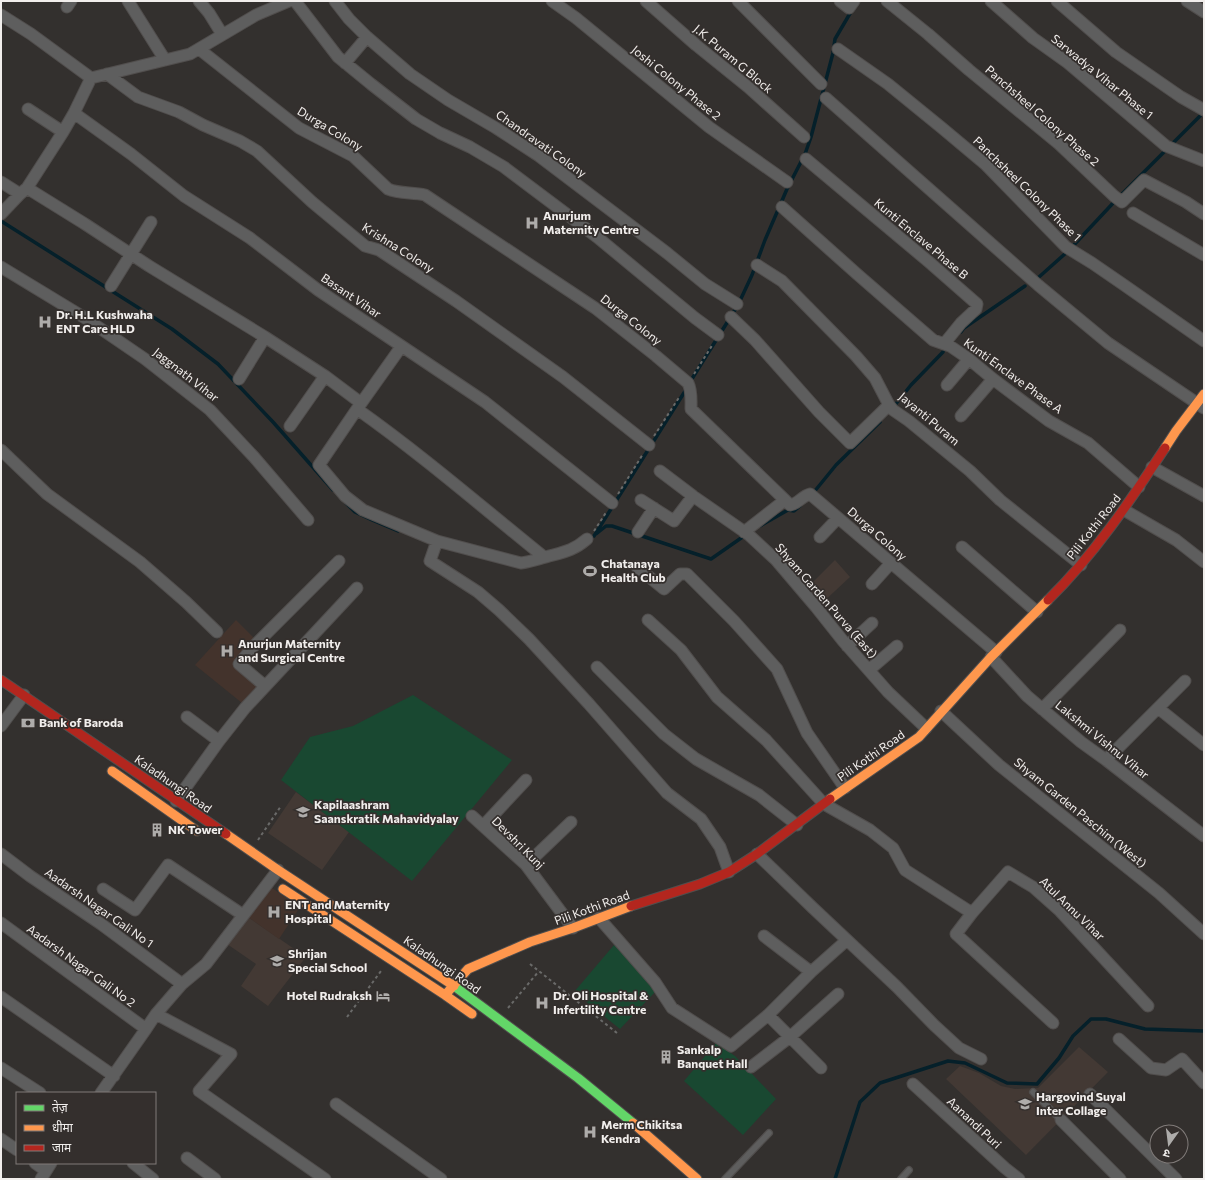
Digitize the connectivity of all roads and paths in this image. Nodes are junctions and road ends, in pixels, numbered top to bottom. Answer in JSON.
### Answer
{"nodes":[{"id":1,"x":128,"y":1,"type":"edge"},
{"id":2,"x":199,"y":1,"type":"edge"},
{"id":3,"x":289,"y":1,"type":"edge"},
{"id":4,"x":335,"y":1,"type":"edge"},
{"id":5,"x":552,"y":1,"type":"edge"},
{"id":6,"x":646,"y":1,"type":"edge"},
{"id":7,"x":738,"y":1,"type":"edge"},
{"id":8,"x":840,"y":1,"type":"edge"},
{"id":9,"x":854,"y":1,"type":"edge"},
{"id":10,"x":887,"y":1,"type":"edge"},
{"id":11,"x":992,"y":1,"type":"edge"},
{"id":12,"x":1057,"y":1,"type":"edge"},
{"id":13,"x":1187,"y":1,"type":"edge"},
{"id":14,"x":1204,"y":12,"type":"edge"},
{"id":15,"x":1,"y":15,"type":"edge"},
{"id":16,"x":222,"y":34,"type":"junction"},
{"id":17,"x":366,"y":38,"type":"junction"},
{"id":18,"x":198,"y":49,"type":"junction"},
{"id":19,"x":838,"y":49,"type":"dead end"},
{"id":20,"x":165,"y":60,"type":"junction"},
{"id":21,"x":345,"y":63,"type":"junction"},
{"id":22,"x":107,"y":74,"type":"junction"},
{"id":23,"x":91,"y":78,"type":"junction"},
{"id":24,"x":821,"y":84,"type":"dead end"},
{"id":25,"x":826,"y":98,"type":"dead end"},
{"id":26,"x":28,"y":109,"type":"dead end"},
{"id":27,"x":1204,"y":110,"type":"edge"},
{"id":28,"x":74,"y":113,"type":"junction"},
{"id":29,"x":63,"y":132,"type":"junction"},
{"id":30,"x":804,"y":137,"type":"dead end"},
{"id":31,"x":806,"y":159,"type":"dead end"},
{"id":32,"x":1204,"y":161,"type":"edge"},
{"id":33,"x":1,"y":182,"type":"edge"},
{"id":34,"x":787,"y":182,"type":"dead end"},
{"id":35,"x":24,"y":191,"type":"junction"},
{"id":36,"x":782,"y":207,"type":"dead end"},
{"id":37,"x":1,"y":214,"type":"edge"},
{"id":38,"x":1133,"y":214,"type":"dead end"},
{"id":39,"x":1204,"y":214,"type":"edge"},
{"id":40,"x":152,"y":222,"type":"dead end"},
{"id":41,"x":132,"y":254,"type":"junction"},
{"id":42,"x":1204,"y":255,"type":"edge"},
{"id":43,"x":757,"y":265,"type":"dead end"},
{"id":44,"x":1,"y":267,"type":"edge"},
{"id":45,"x":111,"y":286,"type":"dead end"},
{"id":46,"x":737,"y":304,"type":"dead end"},
{"id":47,"x":731,"y":317,"type":"dead end"},
{"id":48,"x":718,"y":335,"type":"joint"},
{"id":49,"x":265,"y":337,"type":"junction"},
{"id":50,"x":1204,"y":340,"type":"edge"},
{"id":51,"x":944,"y":344,"type":"junction"},
{"id":52,"x":401,"y":347,"type":"junction"},
{"id":53,"x":969,"y":359,"type":"junction"},
{"id":54,"x":324,"y":376,"type":"junction"},
{"id":55,"x":239,"y":379,"type":"dead end"},
{"id":56,"x":993,"y":379,"type":"junction"},
{"id":57,"x":688,"y":383,"type":"junction"},
{"id":58,"x":947,"y":385,"type":"dead end"},
{"id":59,"x":1202,"y":402,"type":"edge"},
{"id":60,"x":889,"y":405,"type":"junction"},
{"id":61,"x":359,"y":406,"type":"junction"},
{"id":62,"x":961,"y":416,"type":"dead end"},
{"id":63,"x":290,"y":426,"type":"dead end"},
{"id":64,"x":649,"y":444,"type":"junction"},
{"id":65,"x":1,"y":450,"type":"edge"},
{"id":66,"x":1152,"y":467,"type":"junction"},
{"id":67,"x":660,"y":471,"type":"dead end"},
{"id":68,"x":1139,"y":487,"type":"junction"},
{"id":69,"x":692,"y":496,"type":"junction"},
{"id":70,"x":1204,"y":496,"type":"edge"},
{"id":71,"x":641,"y":500,"type":"dead end"},
{"id":72,"x":785,"y":500,"type":"junction"},
{"id":73,"x":612,"y":503,"type":"junction"},
{"id":74,"x":654,"y":508,"type":"junction"},
{"id":75,"x":1124,"y":510,"type":"junction"},
{"id":76,"x":838,"y":518,"type":"junction"},
{"id":77,"x":308,"y":520,"type":"dead end"},
{"id":78,"x":638,"y":532,"type":"dead end"},
{"id":79,"x":744,"y":532,"type":"junction"},
{"id":80,"x":820,"y":537,"type":"dead end"},
{"id":81,"x":587,"y":540,"type":"joint"},
{"id":82,"x":437,"y":541,"type":"junction"},
{"id":83,"x":962,"y":547,"type":"dead end"},
{"id":84,"x":544,"y":557,"type":"junction"},
{"id":85,"x":339,"y":561,"type":"dead end"},
{"id":86,"x":1204,"y":562,"type":"edge"},
{"id":87,"x":891,"y":563,"type":"junction"},
{"id":88,"x":1081,"y":565,"type":"junction"},
{"id":89,"x":636,"y":567,"type":"dead end"},
{"id":90,"x":872,"y":584,"type":"dead end"},
{"id":91,"x":357,"y":588,"type":"dead end"},
{"id":92,"x":1037,"y":612,"type":"junction"},
{"id":93,"x":648,"y":620,"type":"dead end"},
{"id":94,"x":872,"y":623,"type":"dead end"},
{"id":95,"x":1120,"y":630,"type":"dead end"},
{"id":96,"x":217,"y":632,"type":"dead end"},
{"id":97,"x":847,"y":646,"type":"junction"},
{"id":98,"x":897,"y":646,"type":"dead end"},
{"id":99,"x":993,"y":654,"type":"junction"},
{"id":100,"x":597,"y":667,"type":"dead end"},
{"id":101,"x":869,"y":670,"type":"junction"},
{"id":102,"x":1,"y":680,"type":"edge"},
{"id":103,"x":1185,"y":682,"type":"dead end"},
{"id":104,"x":265,"y":686,"type":"junction"},
{"id":105,"x":19,"y":702,"type":"junction"},
{"id":106,"x":1158,"y":708,"type":"junction"},
{"id":107,"x":1042,"y":709,"type":"junction"},
{"id":108,"x":941,"y":711,"type":"junction"},
{"id":109,"x":187,"y":717,"type":"dead end"},
{"id":110,"x":1,"y":726,"type":"edge"},
{"id":111,"x":926,"y":728,"type":"junction"},
{"id":112,"x":219,"y":741,"type":"junction"},
{"id":113,"x":1204,"y":745,"type":"edge"},
{"id":114,"x":1106,"y":760,"type":"junction"},
{"id":115,"x":102,"y":764,"type":"dead end"},
{"id":116,"x":526,"y":780,"type":"dead end"},
{"id":117,"x":845,"y":788,"type":"junction"},
{"id":118,"x":172,"y":798,"type":"junction"},
{"id":119,"x":824,"y":804,"type":"junction"},
{"id":120,"x":161,"y":806,"type":"junction"},
{"id":121,"x":281,"y":806,"type":"dead end"},
{"id":122,"x":472,"y":816,"type":"dead end"},
{"id":123,"x":571,"y":822,"type":"dead end"},
{"id":124,"x":797,"y":825,"type":"junction"},
{"id":125,"x":484,"y":826,"type":"junction"},
{"id":126,"x":206,"y":836,"type":"dead end"},
{"id":127,"x":1204,"y":836,"type":"edge"},
{"id":128,"x":250,"y":851,"type":"junction"},
{"id":129,"x":1,"y":854,"type":"edge"},
{"id":130,"x":757,"y":854,"type":"junction"},
{"id":131,"x":526,"y":865,"type":"junction"},
{"id":132,"x":278,"y":870,"type":"junction"},
{"id":133,"x":729,"y":872,"type":"junction"},
{"id":134,"x":267,"y":878,"type":"junction"},
{"id":135,"x":103,"y":889,"type":"dead end"},
{"id":136,"x":972,"y":913,"type":"junction"},
{"id":137,"x":243,"y":915,"type":"junction"},
{"id":138,"x":599,"y":918,"type":"junction"},
{"id":139,"x":1,"y":923,"type":"edge"},
{"id":140,"x":573,"y":928,"type":"junction"},
{"id":141,"x":1204,"y":934,"type":"edge"},
{"id":142,"x":764,"y":936,"type":"dead end"},
{"id":143,"x":847,"y":940,"type":"junction"},
{"id":144,"x":391,"y":959,"type":"junction"},
{"id":145,"x":530,"y":964,"type":"dead end"},
{"id":146,"x":539,"y":971,"type":"junction"},
{"id":147,"x":811,"y":972,"type":"junction"},
{"id":148,"x":182,"y":984,"type":"junction"},
{"id":149,"x":453,"y":985,"type":"junction"},
{"id":150,"x":838,"y":994,"type":"dead end"},
{"id":151,"x":445,"y":995,"type":"junction"},
{"id":152,"x":1,"y":997,"type":"edge"},
{"id":153,"x":1148,"y":1006,"type":"dead end"},
{"id":154,"x":156,"y":1014,"type":"junction"},
{"id":155,"x":768,"y":1015,"type":"junction"},
{"id":156,"x":347,"y":1017,"type":"dead end"},
{"id":157,"x":477,"y":1019,"type":"dead end"},
{"id":158,"x":498,"y":1019,"type":"junction"},
{"id":159,"x":1053,"y":1023,"type":"dead end"},
{"id":160,"x":146,"y":1029,"type":"junction"},
{"id":161,"x":617,"y":1033,"type":"dead end"},
{"id":162,"x":790,"y":1037,"type":"junction"},
{"id":163,"x":1118,"y":1039,"type":"dead end"},
{"id":164,"x":981,"y":1059,"type":"dead end"},
{"id":165,"x":751,"y":1067,"type":"dead end"},
{"id":166,"x":1,"y":1068,"type":"edge"},
{"id":167,"x":821,"y":1068,"type":"dead end"},
{"id":168,"x":114,"y":1076,"type":"junction"},
{"id":169,"x":1204,"y":1083,"type":"edge"},
{"id":170,"x":913,"y":1084,"type":"dead end"},
{"id":171,"x":38,"y":1092,"type":"edge"},
{"id":172,"x":102,"y":1092,"type":"edge"},
{"id":173,"x":1034,"y":1092,"type":"dead end"},
{"id":174,"x":1090,"y":1094,"type":"dead end"},
{"id":175,"x":336,"y":1104,"type":"dead end"},
{"id":176,"x":1061,"y":1120,"type":"joint"},
{"id":177,"x":769,"y":1132,"type":"dead end"},
{"id":178,"x":1,"y":1139,"type":"edge"},
{"id":179,"x":16,"y":1149,"type":"edge"},
{"id":180,"x":187,"y":1158,"type":"dead end"},
{"id":181,"x":36,"y":1164,"type":"edge"},
{"id":182,"x":135,"y":1164,"type":"edge"},
{"id":183,"x":909,"y":1170,"type":"dead end"},
{"id":184,"x":46,"y":1171,"type":"edge"},
{"id":185,"x":153,"y":1179,"type":"edge"},
{"id":186,"x":215,"y":1179,"type":"edge"},
{"id":187,"x":324,"y":1179,"type":"edge"},
{"id":188,"x":441,"y":1179,"type":"edge"},
{"id":189,"x":697,"y":1179,"type":"edge"},
{"id":190,"x":725,"y":1179,"type":"edge"},
{"id":191,"x":901,"y":1179,"type":"edge"},
{"id":192,"x":1019,"y":1179,"type":"edge"},
{"id":193,"x":1120,"y":1179,"type":"edge"},
{"id":194,"x":1176,"y":1179,"type":"edge"}],
"edges":[{"from":1,"to":20,"type":"street"},
{"from":2,"to":16,"type":"street"},
{"from":3,"to":16,"type":"street"},
{"from":3,"to":21,"type":"street"},
{"from":4,"to":17,"type":"street","name":"Chandravati Colony"},
{"from":5,"to":34,"type":"street","name":"Joshi Colony Phase 2"},
{"from":6,"to":30,"type":"street","name":"J.K. Puram G Block"},
{"from":7,"to":24,"type":"street"},
{"from":8,"to":9,"type":"street"},
{"from":10,"to":39,"type":"street","name":"Panchsheel Colony Phase 2"},
{"from":11,"to":32,"type":"street","name":"Sarwadya Vihar Phase 1"},
{"from":12,"to":27,"type":"street"},
{"from":13,"to":14,"type":"street"},
{"from":15,"to":23,"type":"street"},
{"from":16,"to":18,"type":"street"},
{"from":17,"to":21,"type":"street"},
{"from":17,"to":46,"type":"street","name":"Chandravati Colony"},
{"from":18,"to":20,"type":"street"},
{"from":18,"to":57,"type":"street","name":"Durga Colony"},
{"from":19,"to":50,"type":"street","name":"Panchsheel Colony Phase 1"},
{"from":20,"to":22,"type":"street"},
{"from":21,"to":48,"type":"street"},
{"from":22,"to":23,"type":"street"},
{"from":22,"to":64,"type":"street","name":"Krishna Colony"},
{"from":23,"to":28,"type":"street"},
{"from":25,"to":59,"type":"street"},
{"from":26,"to":29,"type":"street"},
{"from":28,"to":29,"type":"street"},
{"from":28,"to":52,"type":"street","name":"Basant Vihar"},
{"from":29,"to":35,"type":"street"},
{"from":31,"to":51,"type":"street","name":"Kunti Enclave Phase B"},
{"from":33,"to":35,"type":"street"},
{"from":35,"to":37,"type":"street"},
{"from":35,"to":41,"type":"street"},
{"from":36,"to":51,"type":"street","name":"Kunti Enclave Phase A"},
{"from":38,"to":42,"type":"street"},
{"from":40,"to":41,"type":"street"},
{"from":41,"to":45,"type":"street"},
{"from":41,"to":49,"type":"street"},
{"from":43,"to":60,"type":"street","name":"Jayanti Puram"},
{"from":44,"to":77,"type":"street","name":"Jaggnath Vihar"},
{"from":47,"to":60,"type":"street"},
{"from":48,"to":57,"type":"path"},
{"from":49,"to":54,"type":"street"},
{"from":49,"to":55,"type":"street"},
{"from":51,"to":53,"type":"street","name":"Kunti Enclave Phase A"},
{"from":52,"to":61,"type":"street"},
{"from":52,"to":73,"type":"street","name":"Basant Vihar"},
{"from":53,"to":56,"type":"street","name":"Kunti Enclave Phase A"},
{"from":53,"to":58,"type":"street"},
{"from":54,"to":61,"type":"street"},
{"from":54,"to":63,"type":"street"},
{"from":56,"to":62,"type":"street"},
{"from":56,"to":68,"type":"street","name":"Kunti Enclave Phase A"},
{"from":57,"to":64,"type":"path"},
{"from":57,"to":72,"type":"street"},
{"from":59,"to":66,"type":"main road","name":"Pili Kothi Road"},
{"from":60,"to":88,"type":"street","name":"Jayanti Puram"},
{"from":61,"to":82,"type":"street"},
{"from":61,"to":84,"type":"street"},
{"from":64,"to":73,"type":"path"},
{"from":65,"to":96,"type":"street"},
{"from":66,"to":68,"type":"main road","name":"Pili Kothi Road"},
{"from":66,"to":70,"type":"street"},
{"from":67,"to":69,"type":"street","name":"Shyam Garden Purva (East)"},
{"from":68,"to":75,"type":"main road","name":"Pili Kothi Road"},
{"from":69,"to":74,"type":"street"},
{"from":69,"to":79,"type":"street","name":"Shyam Garden Purva (East)"},
{"from":71,"to":74,"type":"street"},
{"from":72,"to":76,"type":"street","name":"Durga Colony"},
{"from":72,"to":79,"type":"street"},
{"from":73,"to":81,"type":"path"},
{"from":74,"to":78,"type":"street"},
{"from":75,"to":86,"type":"street"},
{"from":75,"to":88,"type":"main road","name":"Pili Kothi Road"},
{"from":76,"to":80,"type":"street"},
{"from":76,"to":87,"type":"street","name":"Durga Colony"},
{"from":79,"to":97,"type":"street","name":"Shyam Garden Purva (East)"},
{"from":81,"to":84,"type":"street"},
{"from":82,"to":84,"type":"street"},
{"from":82,"to":133,"type":"street"},
{"from":83,"to":92,"type":"street"},
{"from":85,"to":104,"type":"street"},
{"from":87,"to":90,"type":"street"},
{"from":87,"to":99,"type":"street","name":"Durga Colony"},
{"from":88,"to":92,"type":"main road","name":"Pili Kothi Road"},
{"from":89,"to":117,"type":"street"},
{"from":91,"to":104,"type":"street"},
{"from":92,"to":99,"type":"main road","name":"Pili Kothi Road"},
{"from":93,"to":119,"type":"street"},
{"from":94,"to":97,"type":"street"},
{"from":95,"to":107,"type":"street"},
{"from":97,"to":101,"type":"street","name":"Shyam Garden Purva (East)"},
{"from":98,"to":101,"type":"street"},
{"from":99,"to":107,"type":"street","name":"Lakshmi Vishnu Vihar"},
{"from":99,"to":108,"type":"main road","name":"Pili Kothi Road"},
{"from":100,"to":124,"type":"street"},
{"from":101,"to":111,"type":"street","name":"Shyam Garden Purva (East)"},
{"from":102,"to":105,"type":"main road","name":"Kaladhungi Road"},
{"from":103,"to":106,"type":"street"},
{"from":104,"to":112,"type":"street"},
{"from":105,"to":110,"type":"street"},
{"from":105,"to":118,"type":"main road","name":"Kaladhungi Road"},
{"from":106,"to":113,"type":"street"},
{"from":106,"to":114,"type":"street"},
{"from":107,"to":114,"type":"street","name":"Lakshmi Vishnu Vihar"},
{"from":108,"to":111,"type":"main road","name":"Pili Kothi Road"},
{"from":108,"to":141,"type":"street","name":"Shyam Garden Paschim (West)"},
{"from":109,"to":112,"type":"street"},
{"from":111,"to":117,"type":"main road","name":"Pili Kothi Road"},
{"from":112,"to":118,"type":"street"},
{"from":114,"to":127,"type":"street","name":"Lakshmi Vishnu Vihar"},
{"from":115,"to":120,"type":"main road","name":"Kaladhungi Road"},
{"from":116,"to":125,"type":"street"},
{"from":117,"to":119,"type":"main road","name":"Pili Kothi Road"},
{"from":118,"to":120,"type":"main road"},
{"from":118,"to":128,"type":"main road","name":"Kaladhungi Road"},
{"from":119,"to":124,"type":"main road","name":"Pili Kothi Road"},
{"from":119,"to":136,"type":"street"},
{"from":120,"to":126,"type":"main road","name":"Kaladhungi Road"},
{"from":121,"to":128,"type":"path"},
{"from":122,"to":125,"type":"street","name":"Devshri Kunj"},
{"from":123,"to":131,"type":"street"},
{"from":124,"to":130,"type":"main road","name":"Pili Kothi Road"},
{"from":125,"to":131,"type":"street","name":"Devshri Kunj"},
{"from":128,"to":132,"type":"main road","name":"Kaladhungi Road"},
{"from":129,"to":148,"type":"street","name":"Aadarsh Nagar Gali No 1"},
{"from":130,"to":133,"type":"main road","name":"Pili Kothi Road"},
{"from":130,"to":143,"type":"street"},
{"from":131,"to":140,"type":"street","name":"Devshri Kunj"},
{"from":132,"to":134,"type":"street"},
{"from":132,"to":149,"type":"main road","name":"Kaladhungi Road"},
{"from":133,"to":138,"type":"main road","name":"Pili Kothi Road"},
{"from":134,"to":137,"type":"street"},
{"from":134,"to":144,"type":"main road","name":"Kaladhungi Road"},
{"from":135,"to":137,"type":"street"},
{"from":136,"to":153,"type":"street","name":"Atul Annu Vihar"},
{"from":136,"to":159,"type":"street"},
{"from":137,"to":148,"type":"street"},
{"from":138,"to":140,"type":"main road","name":"Pili Kothi Road"},
{"from":138,"to":155,"type":"street"},
{"from":139,"to":160,"type":"street","name":"Aadarsh Nagar Gali No 2"},
{"from":140,"to":149,"type":"main road","name":"Pili Kothi Road"},
{"from":142,"to":147,"type":"street"},
{"from":143,"to":147,"type":"street"},
{"from":143,"to":164,"type":"street"},
{"from":144,"to":151,"type":"main road","name":"Kaladhungi Road"},
{"from":144,"to":156,"type":"path"},
{"from":145,"to":146,"type":"path"},
{"from":146,"to":158,"type":"path"},
{"from":146,"to":161,"type":"path"},
{"from":147,"to":155,"type":"street"},
{"from":148,"to":154,"type":"street"},
{"from":149,"to":151,"type":"main road","name":"Pili Kothi Road"},
{"from":149,"to":158,"type":"main road","name":"Kaladhungi Road"},
{"from":150,"to":162,"type":"street"},
{"from":151,"to":157,"type":"main road","name":"Kaladhungi Road"},
{"from":152,"to":168,"type":"street"},
{"from":154,"to":160,"type":"street"},
{"from":154,"to":187,"type":"street"},
{"from":155,"to":162,"type":"street"},
{"from":158,"to":189,"type":"main road","name":"Kaladhungi Road"},
{"from":160,"to":168,"type":"street"},
{"from":162,"to":165,"type":"street"},
{"from":162,"to":167,"type":"street"},
{"from":163,"to":169,"type":"street"},
{"from":166,"to":171,"type":"street"},
{"from":168,"to":172,"type":"street"},
{"from":170,"to":192,"type":"street","name":"Aanandi Puri"},
{"from":173,"to":176,"type":"lane"},
{"from":174,"to":194,"type":"street"},
{"from":175,"to":188,"type":"street"},
{"from":176,"to":193,"type":"street"},
{"from":177,"to":190,"type":"lane"},
{"from":178,"to":179,"type":"street"},
{"from":180,"to":186,"type":"street"},
{"from":181,"to":184,"type":"street"},
{"from":182,"to":185,"type":"street"},
{"from":183,"to":191,"type":"lane"}]}
